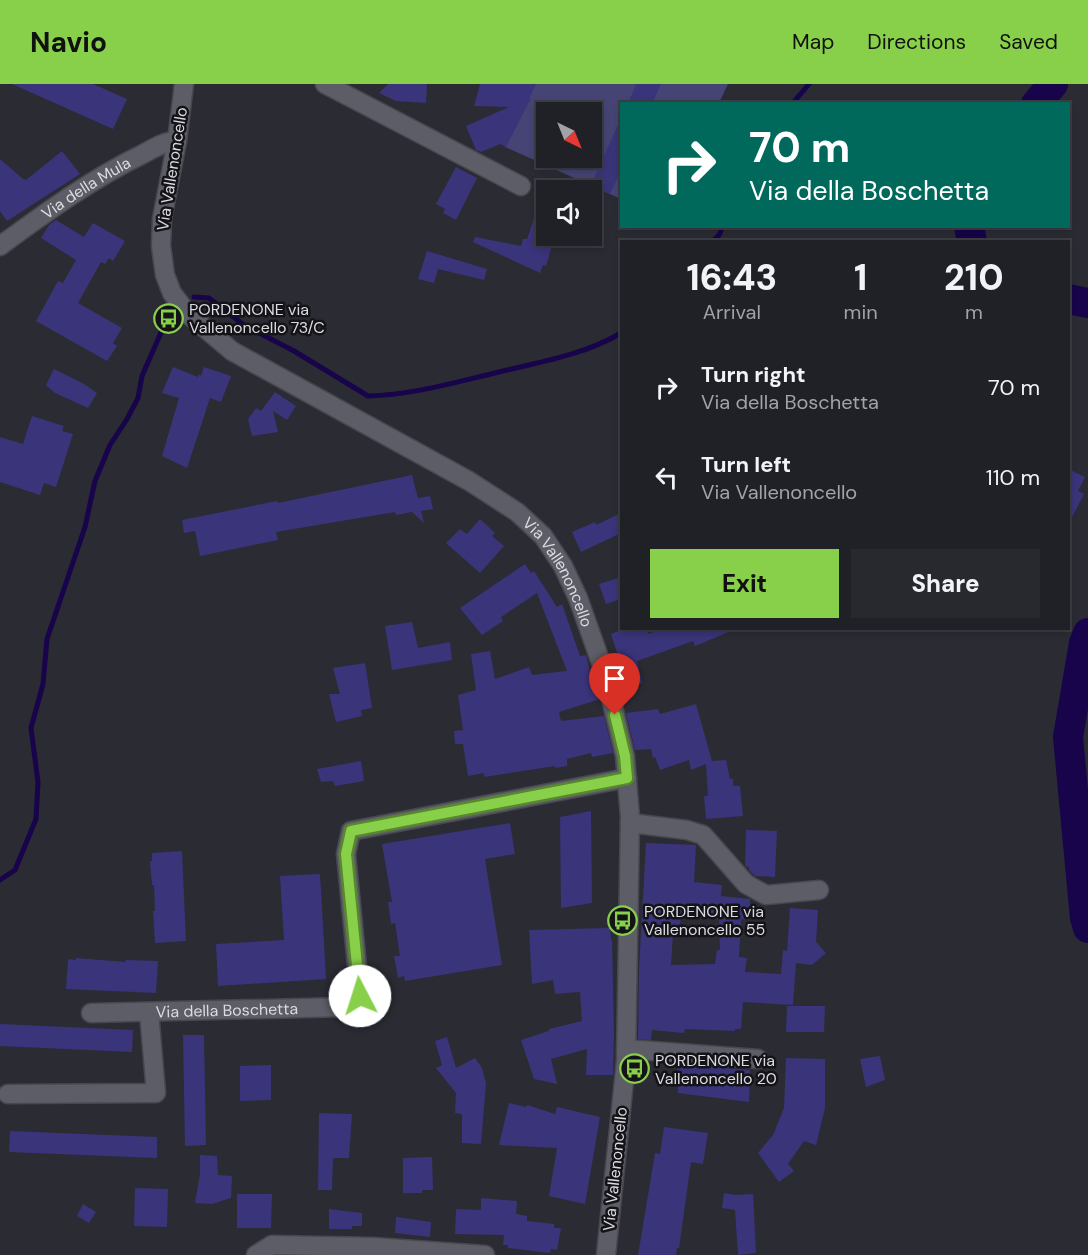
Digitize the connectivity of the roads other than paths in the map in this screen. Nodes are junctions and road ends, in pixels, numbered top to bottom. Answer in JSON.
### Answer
{"nodes":[{"id":1,"x":184,"y":84,"type":"edge"},
{"id":2,"x":325,"y":84,"type":"edge"},
{"id":3,"x":177,"y":141,"type":"junction"},
{"id":4,"x":521,"y":186,"type":"dead end"},
{"id":5,"x":0,"y":246,"type":"edge"},
{"id":6,"x":627,"y":778,"type":"junction"},
{"id":7,"x":630,"y":823,"type":"junction"},
{"id":8,"x":819,"y":890,"type":"dead end"},
{"id":9,"x":149,"y":1012,"type":"junction"},
{"id":10,"x":91,"y":1013,"type":"dead end"},
{"id":11,"x":626,"y":1049,"type":"junction"},
{"id":12,"x":758,"y":1059,"type":"dead end"},
{"id":13,"x":8,"y":1094,"type":"dead end"},
{"id":14,"x":256,"y":1255,"type":"edge"},
{"id":15,"x":485,"y":1255,"type":"edge"},
{"id":16,"x":606,"y":1255,"type":"edge"}],
"edges":[{"from":1,"to":3,"type":"street","name":"Via Vallenoncello"},
{"from":2,"to":4,"type":"street"},
{"from":3,"to":5,"type":"street","name":"Via della Mula"},
{"from":3,"to":6,"type":"street","name":"Via Vallenoncello"},
{"from":6,"to":7,"type":"street","name":"Via Vallenoncello"},
{"from":6,"to":9,"type":"street","name":"Via della Boschetta"},
{"from":7,"to":8,"type":"street"},
{"from":7,"to":11,"type":"street","name":"Via Vallenoncello"},
{"from":9,"to":10,"type":"street","name":"Via della Boschetta"},
{"from":9,"to":13,"type":"street","name":"Via della Boschetta"},
{"from":11,"to":12,"type":"street"},
{"from":11,"to":16,"type":"street","name":"Via Vallenoncello"},
{"from":14,"to":15,"type":"street"}]}
